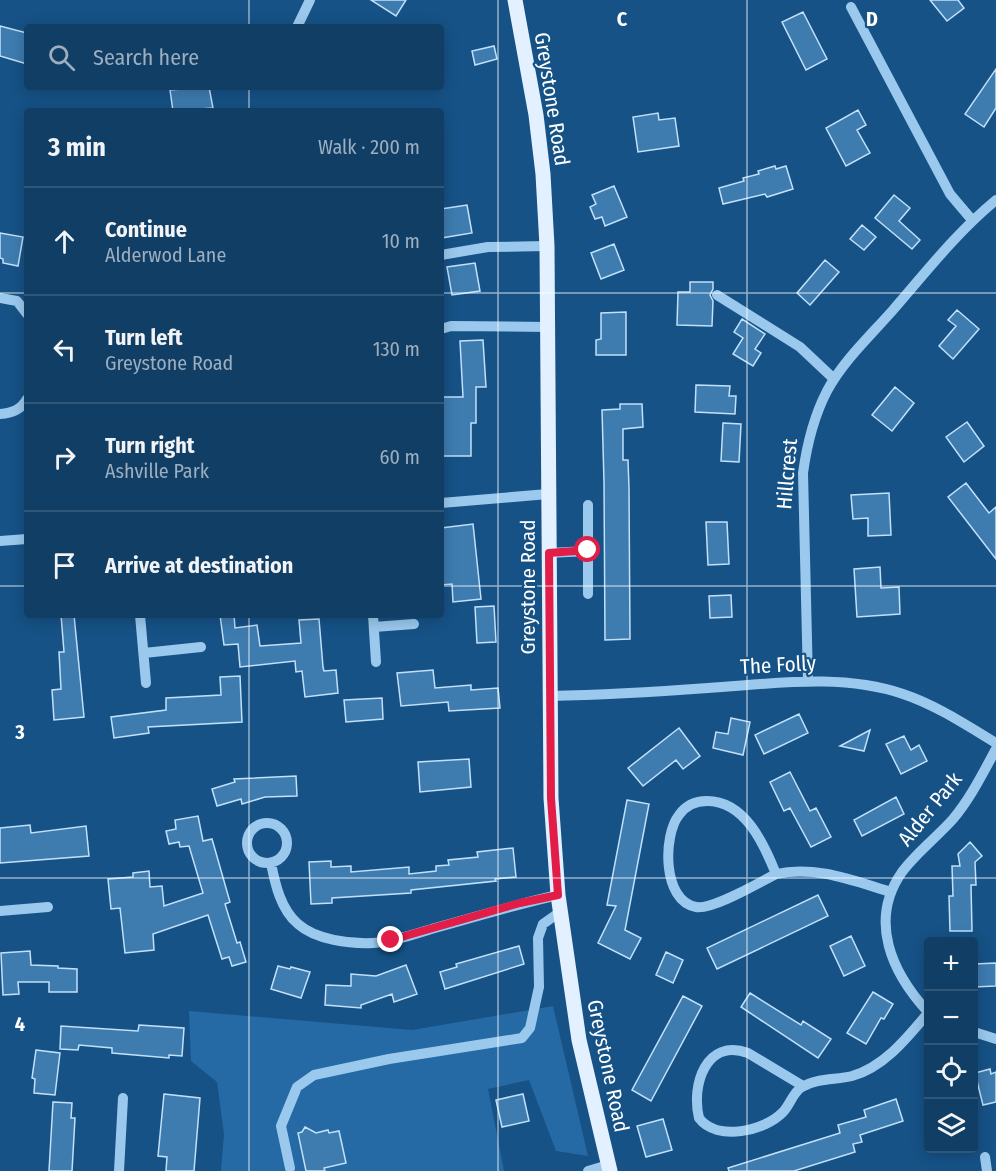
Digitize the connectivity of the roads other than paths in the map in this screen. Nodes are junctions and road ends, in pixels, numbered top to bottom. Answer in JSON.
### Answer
{"nodes":[{"id":1,"x":310,"y":0,"type":"edge"},
{"id":2,"x":515,"y":0,"type":"edge"},
{"id":3,"x":851,"y":7,"type":"dead end"},
{"id":4,"x":298,"y":24,"type":"edge"},
{"id":5,"x":996,"y":200,"type":"edge"},
{"id":6,"x":972,"y":220,"type":"junction"},
{"id":7,"x":547,"y":246,"type":"junction"},
{"id":8,"x":444,"y":255,"type":"edge"},
{"id":9,"x":717,"y":295,"type":"dead end"},
{"id":10,"x":0,"y":298,"type":"edge"},
{"id":11,"x":24,"y":310,"type":"edge"},
{"id":12,"x":548,"y":327,"type":"junction"},
{"id":13,"x":444,"y":328,"type":"edge"},
{"id":14,"x":834,"y":379,"type":"junction"},
{"id":15,"x":24,"y":405,"type":"edge"},
{"id":16,"x":0,"y":414,"type":"edge"},
{"id":17,"x":548,"y":494,"type":"junction"},
{"id":18,"x":444,"y":503,"type":"edge"},
{"id":19,"x":588,"y":505,"type":"dead end"},
{"id":20,"x":24,"y":539,"type":"edge"},
{"id":21,"x":0,"y":541,"type":"edge"},
{"id":22,"x":588,"y":550,"type":"junction"},
{"id":23,"x":549,"y":553,"type":"junction"},
{"id":24,"x":588,"y":594,"type":"dead end"},
{"id":25,"x":140,"y":618,"type":"edge"},
{"id":26,"x":373,"y":618,"type":"edge"},
{"id":27,"x":414,"y":624,"type":"dead end"},
{"id":28,"x":374,"y":627,"type":"junction"},
{"id":29,"x":201,"y":647,"type":"dead end"},
{"id":30,"x":144,"y":653,"type":"junction"},
{"id":31,"x":376,"y":662,"type":"dead end"},
{"id":32,"x":808,"y":681,"type":"junction"},
{"id":33,"x":147,"y":683,"type":"dead end"},
{"id":34,"x":549,"y":696,"type":"junction"},
{"id":35,"x":996,"y":742,"type":"edge"},
{"id":36,"x":996,"y":749,"type":"edge"},
{"id":37,"x":271,"y":863,"type":"dead end"},
{"id":38,"x":776,"y":874,"type":"junction"},
{"id":39,"x":891,"y":892,"type":"junction"},
{"id":40,"x":558,"y":895,"type":"junction"},
{"id":41,"x":48,"y":907,"type":"dead end"},
{"id":42,"x":0,"y":911,"type":"edge"},
{"id":43,"x":560,"y":912,"type":"junction"},
{"id":44,"x":924,"y":1007,"type":"edge"},
{"id":45,"x":924,"y":1017,"type":"edge"},
{"id":46,"x":978,"y":1033,"type":"edge"},
{"id":47,"x":996,"y":1039,"type":"edge"},
{"id":48,"x":803,"y":1086,"type":"junction"},
{"id":49,"x":123,"y":1098,"type":"dead end"},
{"id":50,"x":985,"y":1157,"type":"dead end"},
{"id":51,"x":290,"y":1168,"type":"dead end"},
{"id":52,"x":609,"y":1168,"type":"edge"},
{"id":53,"x":119,"y":1171,"type":"edge"},
{"id":54,"x":588,"y":1171,"type":"edge"},
{"id":55,"x":987,"y":1171,"type":"edge"}],
"edges":[{"from":1,"to":4,"type":"street"},
{"from":2,"to":7,"type":"main road","name":"Greystone Road"},
{"from":3,"to":6,"type":"street"},
{"from":5,"to":6,"type":"street","name":"Hillcrest"},
{"from":6,"to":14,"type":"street","name":"Hillcrest"},
{"from":7,"to":8,"type":"street"},
{"from":7,"to":12,"type":"main road","name":"Greystone Road"},
{"from":9,"to":14,"type":"street"},
{"from":10,"to":11,"type":"street"},
{"from":12,"to":13,"type":"street"},
{"from":12,"to":17,"type":"main road","name":"Greystone Road"},
{"from":14,"to":32,"type":"street","name":"Hillcrest"},
{"from":15,"to":16,"type":"street"},
{"from":17,"to":18,"type":"street"},
{"from":17,"to":23,"type":"main road","name":"Greystone Road"},
{"from":19,"to":22,"type":"street"},
{"from":20,"to":21,"type":"street"},
{"from":22,"to":23,"type":"street"},
{"from":22,"to":24,"type":"street"},
{"from":23,"to":34,"type":"main road","name":"Greystone Road"},
{"from":25,"to":30,"type":"street"},
{"from":26,"to":28,"type":"street"},
{"from":27,"to":28,"type":"street"},
{"from":28,"to":31,"type":"street"},
{"from":29,"to":30,"type":"street"},
{"from":30,"to":33,"type":"street"},
{"from":32,"to":34,"type":"street","name":"The Folly"},
{"from":32,"to":35,"type":"street","name":"The Folly"},
{"from":34,"to":40,"type":"main road","name":"Greystone Road"},
{"from":36,"to":39,"type":"street","name":"Alder Park"},
{"from":37,"to":40,"type":"street"},
{"from":38,"to":38,"type":"street"},
{"from":38,"to":39,"type":"street"},
{"from":39,"to":44,"type":"street","name":"Alder Park"},
{"from":40,"to":43,"type":"main road","name":"Greystone Road"},
{"from":41,"to":42,"type":"street"},
{"from":43,"to":51,"type":"street"},
{"from":43,"to":52,"type":"main road","name":"Greystone Road"},
{"from":45,"to":48,"type":"street","name":"Alder Park"},
{"from":46,"to":47,"type":"street"},
{"from":48,"to":48,"type":"street"},
{"from":49,"to":53,"type":"street"},
{"from":50,"to":55,"type":"street"},
{"from":52,"to":54,"type":"street"}]}
